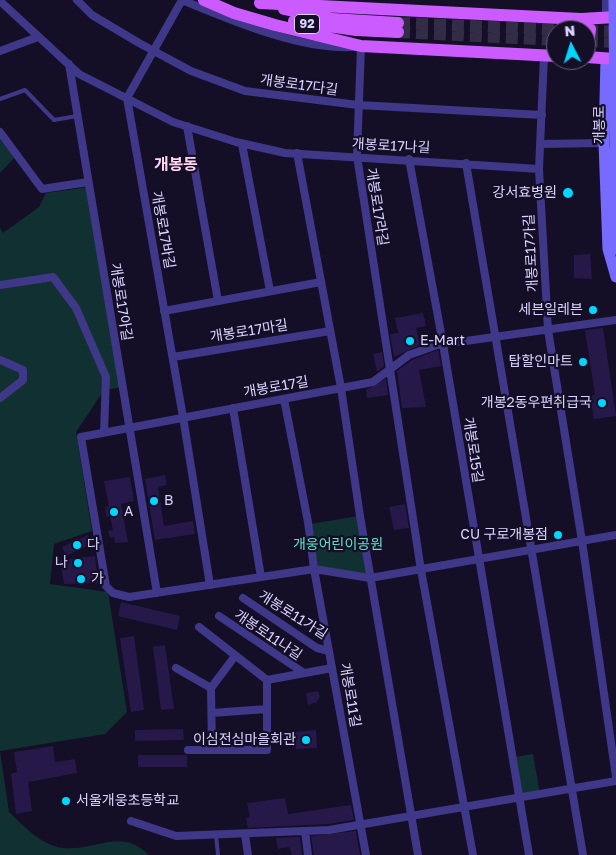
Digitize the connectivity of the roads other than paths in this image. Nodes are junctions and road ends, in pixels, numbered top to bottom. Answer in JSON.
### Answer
{"nodes":[{"id":1,"x":13,"y":0,"type":"edge"},
{"id":2,"x":77,"y":0,"type":"edge"},
{"id":3,"x":182,"y":0,"type":"edge"},
{"id":4,"x":204,"y":0,"type":"edge"},
{"id":5,"x":219,"y":0,"type":"edge"},
{"id":6,"x":290,"y":0,"type":"edge"},
{"id":7,"x":606,"y":0,"type":"edge"},
{"id":8,"x":614,"y":0,"type":"edge"},
{"id":9,"x":256,"y":2,"type":"edge"},
{"id":10,"x":1,"y":3,"type":"edge"},
{"id":11,"x":327,"y":5,"type":"junction"},
{"id":12,"x":611,"y":18,"type":"edge"},
{"id":13,"x":581,"y":19,"type":"joint"},
{"id":14,"x":38,"y":37,"type":"junction"},
{"id":15,"x":616,"y":38,"type":"edge"},
{"id":16,"x":361,"y":46,"type":"junction"},
{"id":17,"x":0,"y":51,"type":"edge"},
{"id":18,"x":154,"y":51,"type":"junction"},
{"id":19,"x":546,"y":56,"type":"edge"},
{"id":20,"x":596,"y":58,"type":"edge"},
{"id":21,"x":611,"y":59,"type":"edge"},
{"id":22,"x":69,"y":64,"type":"junction"},
{"id":23,"x":548,"y":70,"type":"edge"},
{"id":24,"x":127,"y":98,"type":"junction"},
{"id":25,"x":0,"y":99,"type":"edge"},
{"id":26,"x":358,"y":105,"type":"junction"},
{"id":27,"x":542,"y":115,"type":"junction"},
{"id":28,"x":77,"y":116,"type":"junction"},
{"id":29,"x":187,"y":126,"type":"junction"},
{"id":30,"x":0,"y":132,"type":"edge"},
{"id":31,"x":604,"y":143,"type":"junction"},
{"id":32,"x":242,"y":144,"type":"junction"},
{"id":33,"x":541,"y":144,"type":"junction"},
{"id":34,"x":297,"y":153,"type":"junction"},
{"id":35,"x":357,"y":156,"type":"junction"},
{"id":36,"x":409,"y":159,"type":"junction"},
{"id":37,"x":466,"y":163,"type":"junction"},
{"id":38,"x":539,"y":169,"type":"junction"},
{"id":39,"x":88,"y":182,"type":"junction"},
{"id":40,"x":616,"y":250,"type":"edge"},
{"id":41,"x":616,"y":276,"type":"edge"},
{"id":42,"x":321,"y":282,"type":"junction"},
{"id":43,"x":0,"y":285,"type":"edge"},
{"id":44,"x":270,"y":291,"type":"junction"},
{"id":45,"x":218,"y":301,"type":"junction"},
{"id":46,"x":164,"y":311,"type":"junction"},
{"id":47,"x":616,"y":320,"type":"edge"},
{"id":48,"x":548,"y":330,"type":"junction"},
{"id":49,"x":330,"y":331,"type":"junction"},
{"id":50,"x":494,"y":337,"type":"junction"},
{"id":51,"x":443,"y":344,"type":"junction"},
{"id":52,"x":172,"y":356,"type":"junction"},
{"id":53,"x":0,"y":360,"type":"edge"},
{"id":54,"x":389,"y":370,"type":"junction"},
{"id":55,"x":340,"y":388,"type":"junction"},
{"id":56,"x":0,"y":398,"type":"edge"},
{"id":57,"x":284,"y":399,"type":"junction"},
{"id":58,"x":233,"y":408,"type":"junction"},
{"id":59,"x":183,"y":417,"type":"junction"},
{"id":60,"x":129,"y":427,"type":"junction"},
{"id":61,"x":104,"y":432,"type":"junction"},
{"id":62,"x":616,"y":535,"type":"edge"},
{"id":63,"x":582,"y":541,"type":"junction"},
{"id":64,"x":532,"y":550,"type":"junction"},
{"id":65,"x":479,"y":560,"type":"junction"},
{"id":66,"x":314,"y":569,"type":"junction"},
{"id":67,"x":422,"y":570,"type":"junction"},
{"id":68,"x":261,"y":577,"type":"junction"},
{"id":69,"x":370,"y":578,"type":"junction"},
{"id":70,"x":210,"y":585,"type":"junction"},
{"id":71,"x":157,"y":593,"type":"junction"},
{"id":72,"x":243,"y":598,"type":"dead end"},
{"id":73,"x":219,"y":616,"type":"dead end"},
{"id":74,"x":199,"y":628,"type":"dead end"},
{"id":75,"x":329,"y":651,"type":"junction"},
{"id":76,"x":235,"y":656,"type":"junction"},
{"id":77,"x":176,"y":668,"type":"dead end"},
{"id":78,"x":332,"y":668,"type":"junction"},
{"id":79,"x":304,"y":674,"type":"junction"},
{"id":80,"x":267,"y":680,"type":"junction"},
{"id":81,"x":211,"y":688,"type":"junction"},
{"id":82,"x":267,"y":709,"type":"junction"},
{"id":83,"x":212,"y":713,"type":"junction"},
{"id":84,"x":188,"y":750,"type":"dead end"},
{"id":85,"x":212,"y":750,"type":"junction"},
{"id":86,"x":616,"y":779,"type":"edge"},
{"id":87,"x":570,"y":788,"type":"junction"},
{"id":88,"x":519,"y":797,"type":"junction"},
{"id":89,"x":465,"y":807,"type":"junction"},
{"id":90,"x":413,"y":816,"type":"junction"},
{"id":91,"x":131,"y":821,"type":"dead end"},
{"id":92,"x":361,"y":825,"type":"junction"},
{"id":93,"x":304,"y":831,"type":"junction"},
{"id":94,"x":245,"y":834,"type":"junction"},
{"id":95,"x":216,"y":835,"type":"junction"},
{"id":96,"x":218,"y":855,"type":"edge"},
{"id":97,"x":248,"y":855,"type":"edge"},
{"id":98,"x":308,"y":855,"type":"edge"},
{"id":99,"x":366,"y":855,"type":"edge"},
{"id":100,"x":418,"y":855,"type":"edge"},
{"id":101,"x":473,"y":855,"type":"edge"},
{"id":102,"x":529,"y":855,"type":"edge"},
{"id":103,"x":582,"y":855,"type":"edge"}],
"edges":[{"from":1,"to":10,"type":"street","name":"개봉로17나길"},
{"from":2,"to":18,"type":"street","name":"개봉로17다길"},
{"from":3,"to":16,"type":"street"},
{"from":3,"to":18,"type":"street"},
{"from":4,"to":16,"type":"main road"},
{"from":5,"to":9,"type":"main road","number":"92"},
{"from":6,"to":11,"type":"main road"},
{"from":7,"to":12,"type":"street"},
{"from":8,"to":40,"type":"main road","name":"개봉로","bridge":true},
{"from":9,"to":11,"type":"main road"},
{"from":10,"to":14,"type":"street","name":"개봉로17나길"},
{"from":11,"to":13,"type":"main road"},
{"from":12,"to":13,"type":"main road"},
{"from":14,"to":17,"type":"street"},
{"from":14,"to":22,"type":"street","name":"개봉로17나길"},
{"from":15,"to":21,"type":"main road"},
{"from":16,"to":19,"type":"main road"},
{"from":16,"to":26,"type":"street","name":"개봉로17라길"},
{"from":18,"to":24,"type":"street"},
{"from":18,"to":26,"type":"street","name":"개봉로17다길"},
{"from":20,"to":21,"type":"main road"},
{"from":21,"to":31,"type":"main road"},
{"from":22,"to":24,"type":"street","name":"개봉로17나길"},
{"from":22,"to":28,"type":"street","name":"개봉로17아길"},
{"from":23,"to":27,"type":"street","name":"개봉로17가길"},
{"from":24,"to":29,"type":"street","name":"개봉로17나길"},
{"from":24,"to":46,"type":"street","name":"개봉로17바길"},
{"from":25,"to":28,"type":"lane"},
{"from":26,"to":27,"type":"street","name":"개봉로17다길"},
{"from":26,"to":35,"type":"street","name":"개봉로17라길"},
{"from":27,"to":33,"type":"street","name":"개봉로17가길"},
{"from":28,"to":39,"type":"street","name":"개봉로17아길"},
{"from":29,"to":32,"type":"street","name":"개봉로17나길"},
{"from":29,"to":45,"type":"street"},
{"from":30,"to":39,"type":"street"},
{"from":31,"to":33,"type":"street"},
{"from":31,"to":41,"type":"main road"},
{"from":32,"to":34,"type":"street","name":"개봉로17나길"},
{"from":32,"to":44,"type":"street"},
{"from":33,"to":38,"type":"street","name":"개봉로17가길"},
{"from":34,"to":35,"type":"street","name":"개봉로17나길"},
{"from":34,"to":42,"type":"street"},
{"from":35,"to":36,"type":"street","name":"개봉로17나길"},
{"from":35,"to":54,"type":"street","name":"개봉로17라길"},
{"from":36,"to":37,"type":"street","name":"개봉로17나길"},
{"from":36,"to":51,"type":"street"},
{"from":37,"to":38,"type":"street","name":"개봉로17나길"},
{"from":37,"to":50,"type":"street"},
{"from":38,"to":48,"type":"street","name":"개봉로17가길"},
{"from":39,"to":60,"type":"street","name":"개봉로17아길"},
{"from":42,"to":44,"type":"street"},
{"from":42,"to":49,"type":"street"},
{"from":43,"to":61,"type":"street"},
{"from":44,"to":45,"type":"street"},
{"from":45,"to":46,"type":"street"},
{"from":46,"to":52,"type":"street","name":"개봉로17바길"},
{"from":47,"to":48,"type":"street","name":"개봉로17길"},
{"from":48,"to":50,"type":"street","name":"개봉로17길"},
{"from":48,"to":63,"type":"street"},
{"from":49,"to":52,"type":"street","name":"개봉로17마길"},
{"from":49,"to":55,"type":"street"},
{"from":50,"to":51,"type":"street","name":"개봉로17길"},
{"from":50,"to":64,"type":"street"},
{"from":51,"to":54,"type":"street","name":"개봉로17길"},
{"from":51,"to":65,"type":"street","name":"개봉로15길"},
{"from":52,"to":59,"type":"street","name":"개봉로17바길"},
{"from":53,"to":56,"type":"street"},
{"from":54,"to":55,"type":"street","name":"개봉로17길"},
{"from":54,"to":67,"type":"street"},
{"from":55,"to":57,"type":"street","name":"개봉로17길"},
{"from":55,"to":69,"type":"street"},
{"from":57,"to":58,"type":"street","name":"개봉로17길"},
{"from":57,"to":66,"type":"street"},
{"from":58,"to":59,"type":"street","name":"개봉로17길"},
{"from":58,"to":68,"type":"street"},
{"from":59,"to":60,"type":"street","name":"개봉로17길"},
{"from":59,"to":70,"type":"street"},
{"from":60,"to":61,"type":"street","name":"개봉로17길"},
{"from":60,"to":71,"type":"street"},
{"from":61,"to":71,"type":"street","name":"개봉로17길"},
{"from":62,"to":63,"type":"street"},
{"from":63,"to":64,"type":"street"},
{"from":63,"to":86,"type":"street"},
{"from":64,"to":65,"type":"street"},
{"from":64,"to":87,"type":"street"},
{"from":65,"to":67,"type":"street"},
{"from":65,"to":88,"type":"street"},
{"from":66,"to":68,"type":"street"},
{"from":66,"to":69,"type":"street"},
{"from":66,"to":75,"type":"street","name":"개봉로11길"},
{"from":67,"to":69,"type":"street"},
{"from":67,"to":89,"type":"street"},
{"from":68,"to":70,"type":"street"},
{"from":69,"to":90,"type":"street"},
{"from":70,"to":71,"type":"street"},
{"from":72,"to":75,"type":"street","name":"개봉로11가길"},
{"from":73,"to":79,"type":"street","name":"개봉로11나길"},
{"from":74,"to":76,"type":"street"},
{"from":75,"to":78,"type":"street","name":"개봉로11길"},
{"from":76,"to":80,"type":"street"},
{"from":76,"to":81,"type":"street"},
{"from":77,"to":81,"type":"street"},
{"from":78,"to":79,"type":"street","name":"개봉로11나길"},
{"from":78,"to":92,"type":"street","name":"개봉로11길"},
{"from":79,"to":80,"type":"street","name":"개봉로11나길"},
{"from":80,"to":82,"type":"street"},
{"from":81,"to":83,"type":"street"},
{"from":82,"to":83,"type":"street"},
{"from":82,"to":85,"type":"street"},
{"from":83,"to":85,"type":"street"},
{"from":84,"to":85,"type":"street"},
{"from":86,"to":87,"type":"street"},
{"from":87,"to":88,"type":"street"},
{"from":87,"to":103,"type":"street"},
{"from":88,"to":89,"type":"street"},
{"from":88,"to":102,"type":"street"},
{"from":89,"to":90,"type":"street"},
{"from":89,"to":101,"type":"street"},
{"from":90,"to":92,"type":"street"},
{"from":90,"to":100,"type":"street"},
{"from":91,"to":95,"type":"street"},
{"from":92,"to":93,"type":"street"},
{"from":92,"to":99,"type":"street","name":"개봉로11길"},
{"from":93,"to":94,"type":"street"},
{"from":93,"to":98,"type":"street"},
{"from":94,"to":95,"type":"street"},
{"from":94,"to":97,"type":"street"},
{"from":95,"to":96,"type":"lane"}]}
